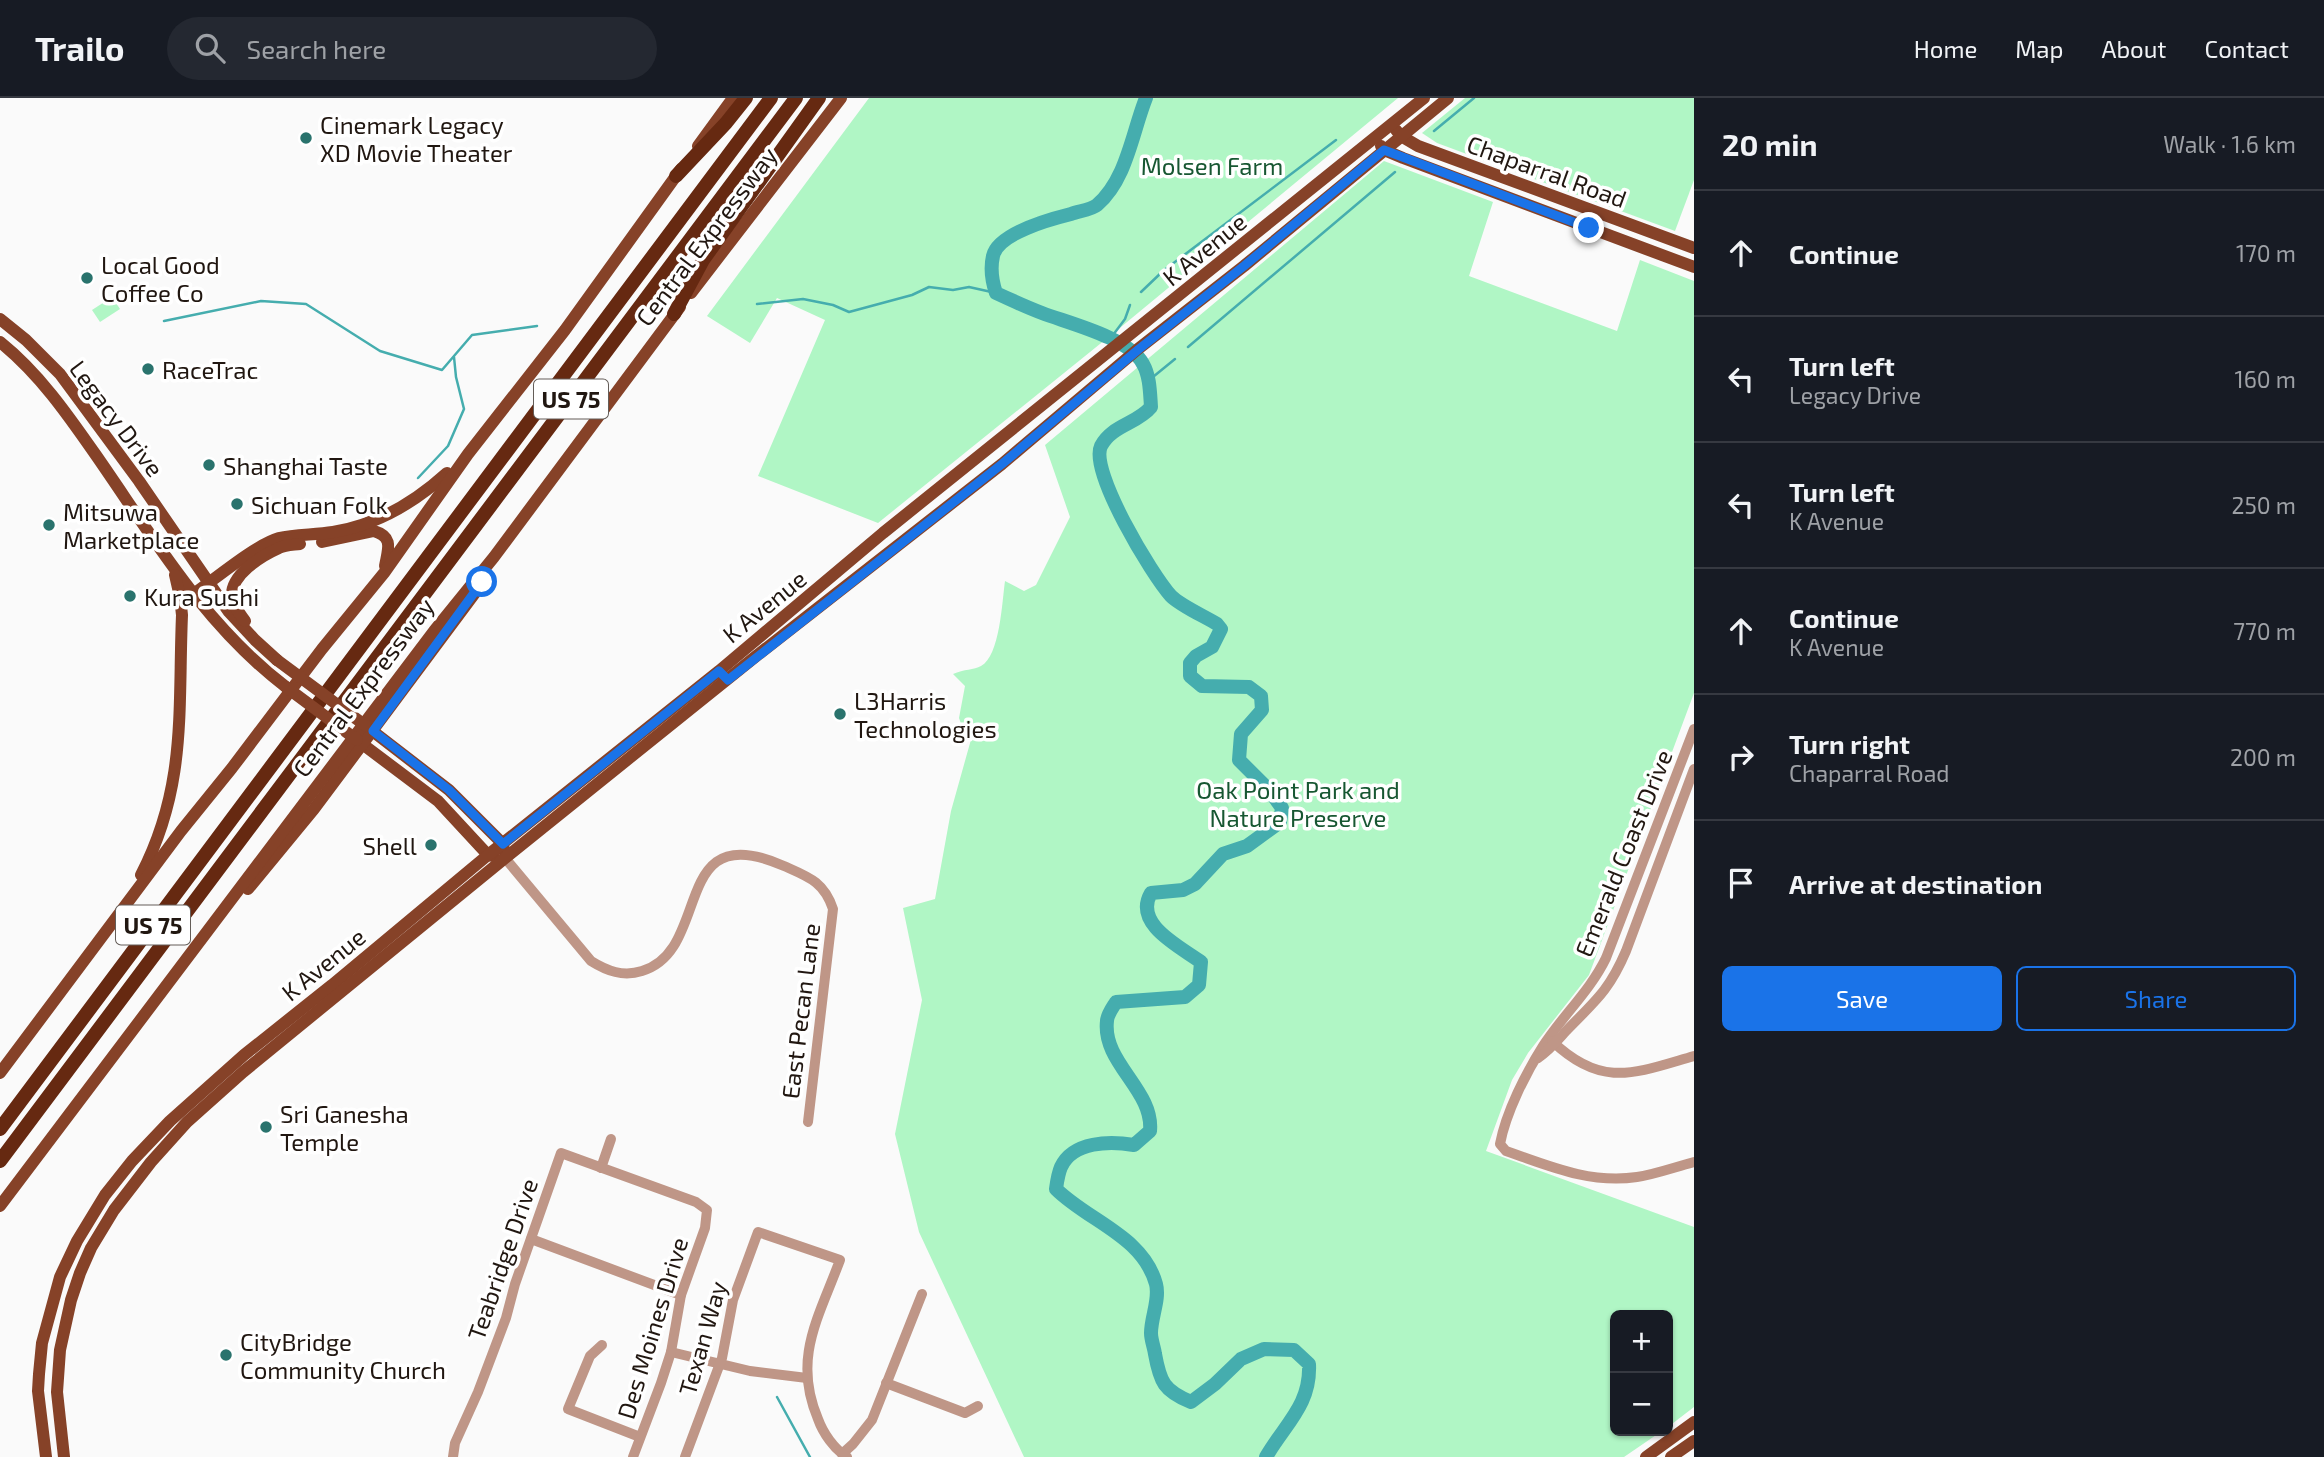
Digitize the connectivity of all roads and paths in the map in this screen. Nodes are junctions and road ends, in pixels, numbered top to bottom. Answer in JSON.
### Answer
{"nodes":[{"id":1,"x":733,"y":98,"type":"edge"},
{"id":2,"x":746,"y":98,"type":"edge"},
{"id":3,"x":771,"y":98,"type":"edge"},
{"id":4,"x":796,"y":98,"type":"edge"},
{"id":5,"x":819,"y":98,"type":"edge"},
{"id":6,"x":841,"y":98,"type":"edge"},
{"id":7,"x":1424,"y":98,"type":"edge"},
{"id":8,"x":1448,"y":98,"type":"edge"},
{"id":9,"x":1388,"y":127,"type":"junction"},
{"id":10,"x":1401,"y":136,"type":"junction"},
{"id":11,"x":1374,"y":138,"type":"junction"},
{"id":12,"x":1384,"y":150,"type":"junction"},
{"id":13,"x":676,"y":176,"type":"junction"},
{"id":14,"x":1595,"y":212,"type":"junction"},
{"id":15,"x":1589,"y":228,"type":"junction"},
{"id":16,"x":1694,"y":248,"type":"edge"},
{"id":17,"x":1694,"y":267,"type":"edge"},
{"id":18,"x":674,"y":314,"type":"junction"},
{"id":19,"x":0,"y":319,"type":"edge"},
{"id":20,"x":0,"y":342,"type":"edge"},
{"id":21,"x":60,"y":374,"type":"junction"},
{"id":22,"x":45,"y":385,"type":"junction"},
{"id":23,"x":468,"y":454,"type":"junction"},
{"id":24,"x":140,"y":482,"type":"junction"},
{"id":25,"x":115,"y":483,"type":"junction"},
{"id":26,"x":922,"y":502,"type":"junction"},
{"id":27,"x":935,"y":517,"type":"junction"},
{"id":28,"x":523,"y":518,"type":"junction"},
{"id":29,"x":172,"y":564,"type":"junction"},
{"id":30,"x":384,"y":573,"type":"junction"},
{"id":31,"x":209,"y":584,"type":"junction"},
{"id":32,"x":812,"y":594,"type":"junction"},
{"id":33,"x":192,"y":595,"type":"junction"},
{"id":34,"x":822,"y":606,"type":"junction"},
{"id":35,"x":255,"y":640,"type":"junction"},
{"id":36,"x":724,"y":675,"type":"junction"},
{"id":37,"x":369,"y":729,"type":"junction"},
{"id":38,"x":1694,"y":729,"type":"edge"},
{"id":39,"x":360,"y":743,"type":"junction"},
{"id":40,"x":1694,"y":769,"type":"edge"},
{"id":41,"x":449,"y":790,"type":"junction"},
{"id":42,"x":438,"y":802,"type":"junction"},
{"id":43,"x":503,"y":844,"type":"junction"},
{"id":44,"x":488,"y":855,"type":"junction"},
{"id":45,"x":505,"y":858,"type":"junction"},
{"id":46,"x":122,"y":910,"type":"junction"},
{"id":47,"x":412,"y":926,"type":"junction"},
{"id":48,"x":190,"y":954,"type":"junction"},
{"id":49,"x":332,"y":993,"type":"junction"},
{"id":50,"x":1552,"y":1041,"type":"junction"},
{"id":51,"x":1694,"y":1056,"type":"edge"},
{"id":52,"x":0,"y":1073,"type":"edge"},
{"id":53,"x":808,"y":1122,"type":"dead end"},
{"id":54,"x":0,"y":1129,"type":"edge"},
{"id":55,"x":611,"y":1139,"type":"dead end"},
{"id":56,"x":0,"y":1161,"type":"edge"},
{"id":57,"x":1694,"y":1162,"type":"edge"},
{"id":58,"x":601,"y":1168,"type":"junction"},
{"id":59,"x":0,"y":1206,"type":"edge"},
{"id":60,"x":531,"y":1239,"type":"junction"},
{"id":61,"x":77,"y":1241,"type":"junction"},
{"id":62,"x":91,"y":1248,"type":"junction"},
{"id":63,"x":922,"y":1294,"type":"dead end"},
{"id":64,"x":681,"y":1295,"type":"junction"},
{"id":65,"x":42,"y":1343,"type":"junction"},
{"id":66,"x":602,"y":1345,"type":"dead end"},
{"id":67,"x":60,"y":1350,"type":"junction"},
{"id":68,"x":671,"y":1352,"type":"junction"},
{"id":69,"x":720,"y":1364,"type":"junction"},
{"id":70,"x":807,"y":1378,"type":"junction"},
{"id":71,"x":886,"y":1383,"type":"junction"},
{"id":72,"x":978,"y":1406,"type":"dead end"},
{"id":73,"x":1694,"y":1422,"type":"edge"},
{"id":74,"x":640,"y":1437,"type":"junction"},
{"id":75,"x":1694,"y":1441,"type":"edge"},
{"id":76,"x":844,"y":1455,"type":"edge"},
{"id":77,"x":46,"y":1457,"type":"edge"},
{"id":78,"x":64,"y":1457,"type":"edge"},
{"id":79,"x":453,"y":1457,"type":"edge"},
{"id":80,"x":633,"y":1457,"type":"edge"},
{"id":81,"x":685,"y":1457,"type":"edge"},
{"id":82,"x":1646,"y":1457,"type":"edge"},
{"id":83,"x":1671,"y":1457,"type":"edge"}],
"edges":[{"from":1,"to":13,"type":"main road"},
{"from":2,"to":13,"type":"highway"},
{"from":3,"to":54,"type":"highway","name":"Central Expressway","number":"US 75"},
{"from":4,"to":56,"type":"highway","name":"Central Expressway","number":"US 75"},
{"from":5,"to":18,"type":"highway"},
{"from":6,"to":18,"type":"main road","name":"Central Expressway"},
{"from":7,"to":9,"type":"main road","name":"K Avenue"},
{"from":8,"to":10,"type":"main road","name":"K Avenue"},
{"from":9,"to":10,"type":"main road","name":"Chaparral Road"},
{"from":9,"to":11,"type":"main road","name":"K Avenue"},
{"from":10,"to":12,"type":"main road","name":"K Avenue"},
{"from":10,"to":14,"type":"main road","name":"Chaparral Road"},
{"from":11,"to":12,"type":"main road","name":"Chaparral Road"},
{"from":11,"to":26,"type":"main road","name":"K Avenue"},
{"from":12,"to":15,"type":"main road","name":"Chaparral Road"},
{"from":12,"to":27,"type":"main road","name":"K Avenue"},
{"from":13,"to":23,"type":"main road"},
{"from":14,"to":15,"type":"main road"},
{"from":14,"to":16,"type":"main road","name":"Chaparral Road"},
{"from":15,"to":17,"type":"main road","name":"Chaparral Road"},
{"from":18,"to":28,"type":"main road","name":"Central Expressway"},
{"from":19,"to":21,"type":"main road","name":"Legacy Drive"},
{"from":20,"to":22,"type":"main road","name":"Legacy Drive"},
{"from":21,"to":22,"type":"main road"},
{"from":21,"to":24,"type":"main road","name":"Legacy Drive"},
{"from":22,"to":25,"type":"main road","name":"Legacy Drive"},
{"from":23,"to":30,"type":"main road"},
{"from":23,"to":31,"type":"main road"},
{"from":24,"to":25,"type":"main road"},
{"from":24,"to":31,"type":"main road","name":"Legacy Drive"},
{"from":25,"to":29,"type":"main road","name":"Legacy Drive"},
{"from":26,"to":27,"type":"main road"},
{"from":26,"to":32,"type":"main road","name":"K Avenue"},
{"from":27,"to":34,"type":"main road","name":"K Avenue"},
{"from":28,"to":37,"type":"main road"},
{"from":28,"to":48,"type":"main road","name":"Central Expressway"},
{"from":29,"to":33,"type":"main road","name":"Legacy Drive"},
{"from":29,"to":46,"type":"main road"},
{"from":30,"to":35,"type":"main road"},
{"from":30,"to":46,"type":"main road"},
{"from":31,"to":33,"type":"main road"},
{"from":31,"to":35,"type":"main road","name":"Legacy Drive"},
{"from":32,"to":34,"type":"main road"},
{"from":32,"to":36,"type":"main road","name":"K Avenue"},
{"from":33,"to":39,"type":"main road","name":"Legacy Drive","bridge":true},
{"from":34,"to":36,"type":"main road","name":"K Avenue"},
{"from":35,"to":37,"type":"main road","name":"Legacy Drive","bridge":true},
{"from":36,"to":43,"type":"main road","name":"K Avenue"},
{"from":36,"to":45,"type":"main road","name":"K Avenue"},
{"from":37,"to":39,"type":"main road"},
{"from":37,"to":41,"type":"main road","name":"Legacy Drive"},
{"from":38,"to":50,"type":"street","name":"Emerald Coast Drive"},
{"from":39,"to":42,"type":"main road","name":"Legacy Drive"},
{"from":39,"to":48,"type":"main road"},
{"from":40,"to":50,"type":"street","name":"Emerald Coast Drive"},
{"from":41,"to":42,"type":"main road"},
{"from":41,"to":43,"type":"main road","name":"Legacy Drive"},
{"from":42,"to":44,"type":"main road","name":"Legacy Drive"},
{"from":43,"to":44,"type":"main road","name":"K Avenue"},
{"from":43,"to":45,"type":"main road"},
{"from":44,"to":45,"type":"main road"},
{"from":44,"to":47,"type":"main road","name":"K Avenue"},
{"from":45,"to":47,"type":"main road","name":"K Avenue"},
{"from":45,"to":53,"type":"street","name":"East Pecan Lane"},
{"from":46,"to":52,"type":"main road"},
{"from":47,"to":49,"type":"main road","name":"K Avenue"},
{"from":48,"to":59,"type":"main road","name":"Central Expressway"},
{"from":49,"to":61,"type":"main road","name":"K Avenue"},
{"from":49,"to":62,"type":"main road","name":"K Avenue"},
{"from":50,"to":51,"type":"street"},
{"from":50,"to":57,"type":"street","name":"Emerald Coast Drive"},
{"from":55,"to":58,"type":"street"},
{"from":58,"to":60,"type":"street","name":"Teabridge Drive"},
{"from":58,"to":64,"type":"street","name":"Des Moines Drive"},
{"from":60,"to":64,"type":"street"},
{"from":60,"to":79,"type":"street","name":"Teabridge Drive"},
{"from":61,"to":62,"type":"main road"},
{"from":61,"to":65,"type":"main road","name":"K Avenue"},
{"from":62,"to":67,"type":"main road","name":"K Avenue"},
{"from":63,"to":71,"type":"street"},
{"from":64,"to":68,"type":"street","name":"Des Moines Drive"},
{"from":65,"to":67,"type":"main road"},
{"from":65,"to":77,"type":"main road","name":"K Avenue"},
{"from":66,"to":74,"type":"street"},
{"from":67,"to":78,"type":"main road","name":"K Avenue"},
{"from":68,"to":69,"type":"street"},
{"from":68,"to":74,"type":"street","name":"Des Moines Drive"},
{"from":69,"to":70,"type":"street"},
{"from":69,"to":70,"type":"street","name":"Texan Way"},
{"from":69,"to":81,"type":"street","name":"Texan Way"},
{"from":70,"to":76,"type":"street"},
{"from":71,"to":72,"type":"street"},
{"from":71,"to":76,"type":"street"},
{"from":73,"to":82,"type":"main road"},
{"from":74,"to":80,"type":"street","name":"Des Moines Drive"},
{"from":75,"to":83,"type":"main road"}]}
